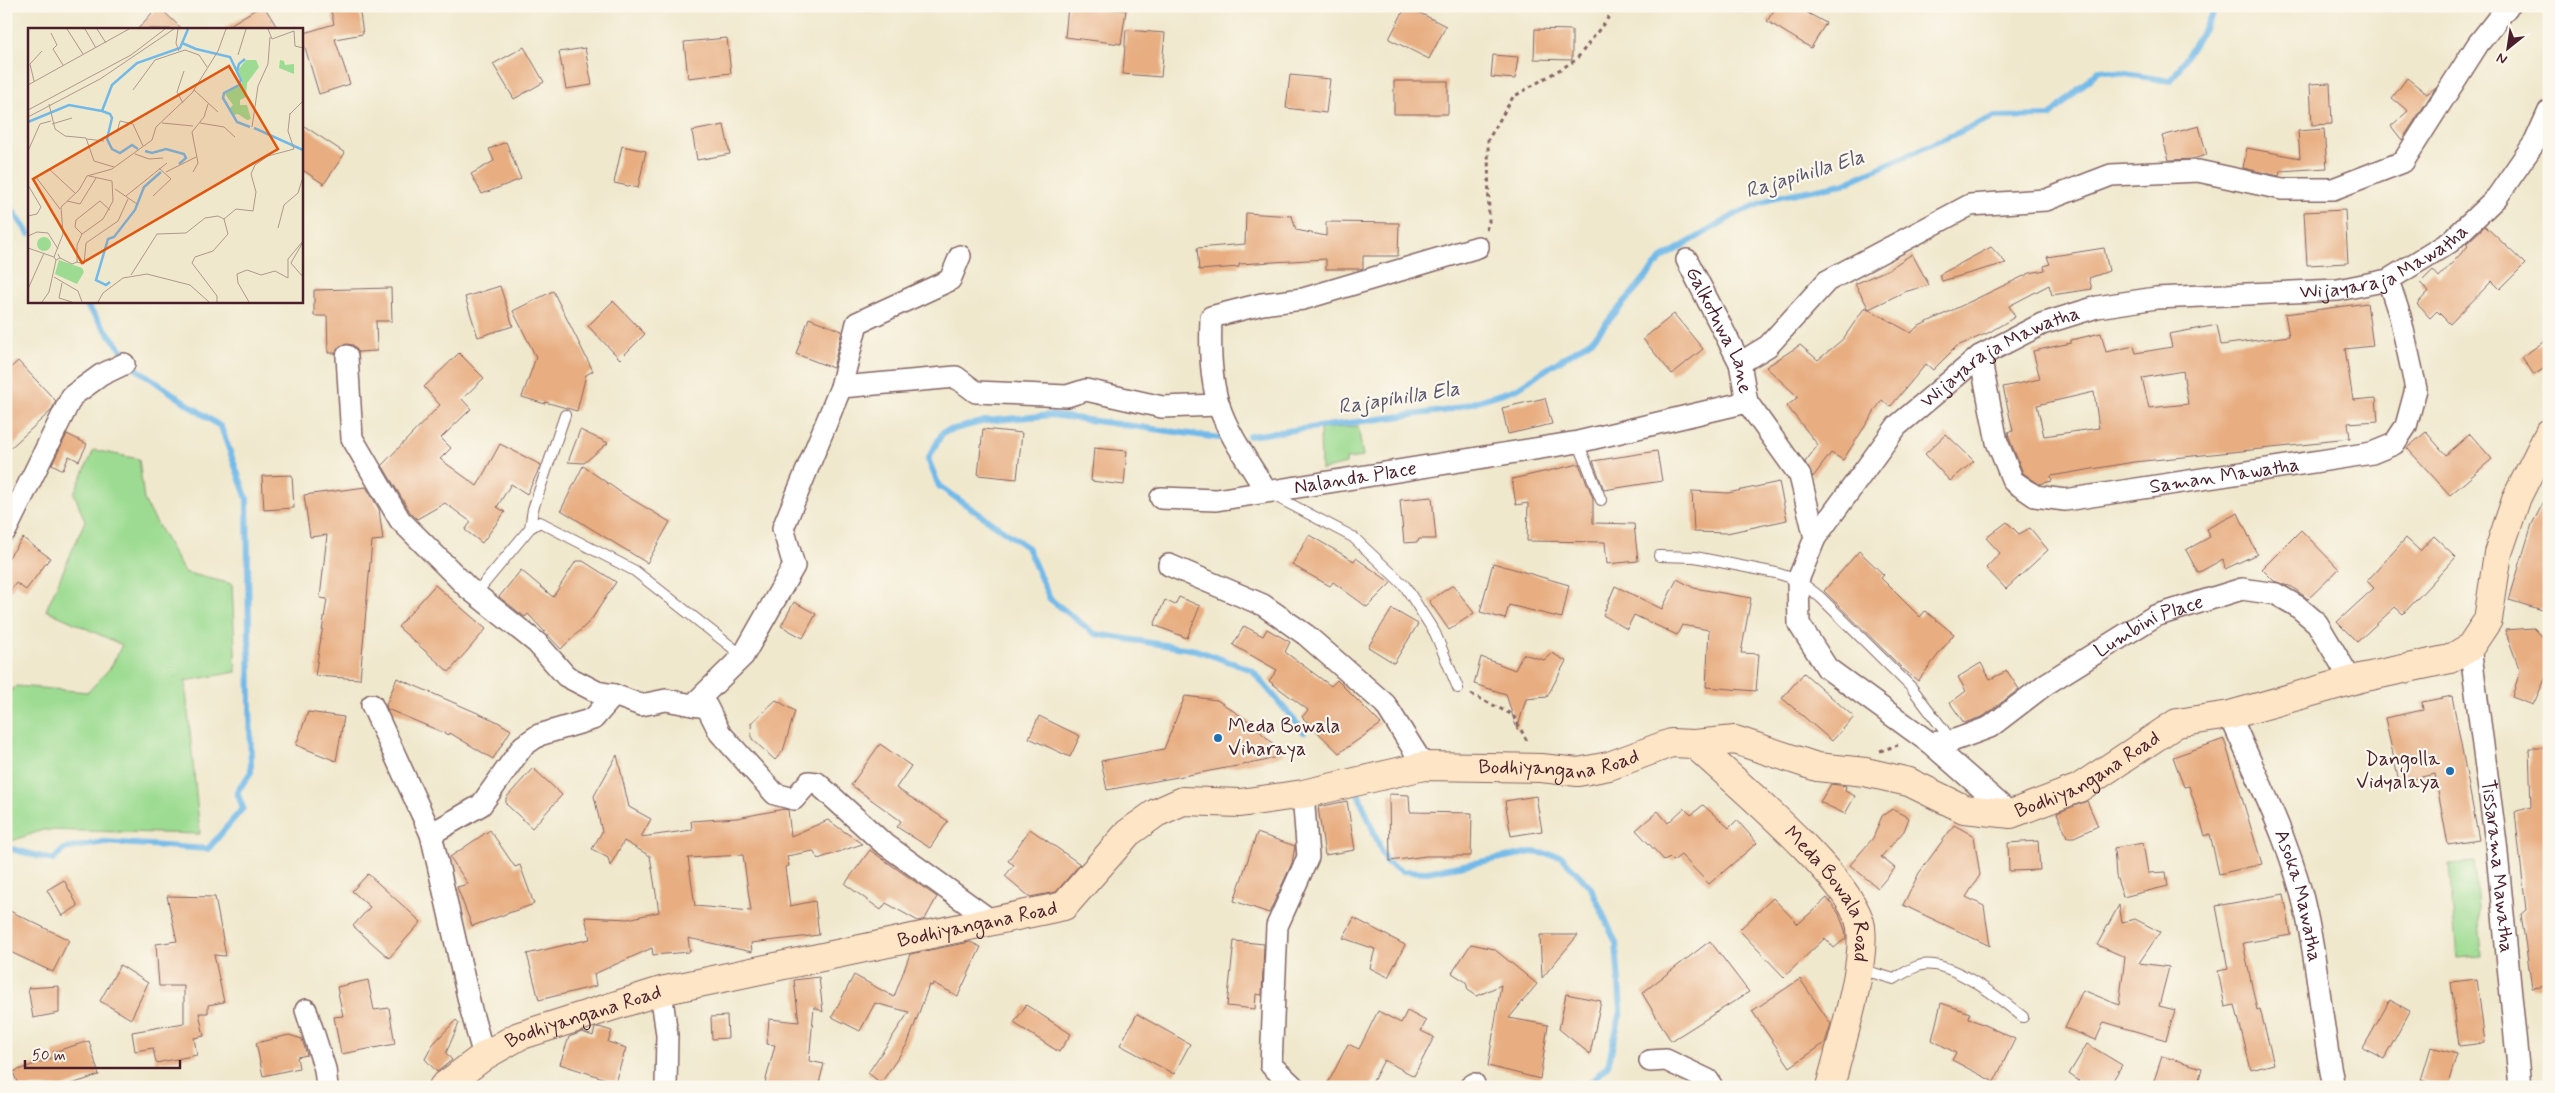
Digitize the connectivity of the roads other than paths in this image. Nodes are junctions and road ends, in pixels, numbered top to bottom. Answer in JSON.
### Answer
{"nodes":[{"id":1,"x":2508,"y":6,"type":"edge"},
{"id":2,"x":2549,"y":111,"type":"edge"},
{"id":3,"x":1478,"y":247,"type":"road end"},
{"id":4,"x":960,"y":256,"type":"dead end"},
{"id":5,"x":1687,"y":260,"type":"dead end"},
{"id":6,"x":2388,"y":280,"type":"junction"},
{"id":7,"x":347,"y":356,"type":"dead end"},
{"id":8,"x":1980,"y":356,"type":"junction"},
{"id":9,"x":1740,"y":363,"type":"junction"},
{"id":10,"x":124,"y":364,"type":"dead end"},
{"id":11,"x":841,"y":387,"type":"junction"},
{"id":12,"x":1747,"y":402,"type":"junction"},
{"id":13,"x":1219,"y":405,"type":"junction"},
{"id":14,"x":565,"y":415,"type":"dead end"},
{"id":15,"x":2549,"y":434,"type":"edge"},
{"id":16,"x":1578,"y":442,"type":"junction"},
{"id":17,"x":1266,"y":491,"type":"junction"},
{"id":18,"x":1161,"y":498,"type":"dead end"},
{"id":19,"x":1602,"y":500,"type":"dead end"},
{"id":20,"x":530,"y":528,"type":"junction"},
{"id":21,"x":6,"y":530,"type":"edge"},
{"id":22,"x":1815,"y":538,"type":"junction"},
{"id":23,"x":1659,"y":556,"type":"dead end"},
{"id":24,"x":1169,"y":565,"type":"dead end"},
{"id":25,"x":1798,"y":580,"type":"junction"},
{"id":26,"x":468,"y":588,"type":"junction"},
{"id":27,"x":2470,"y":646,"type":"junction"},
{"id":28,"x":743,"y":656,"type":"junction"},
{"id":29,"x":2351,"y":680,"type":"junction"},
{"id":30,"x":1458,"y":688,"type":"road end"},
{"id":31,"x":614,"y":695,"type":"junction"},
{"id":32,"x":372,"y":705,"type":"dead end"},
{"id":33,"x":693,"y":705,"type":"junction"},
{"id":34,"x":2230,"y":715,"type":"junction"},
{"id":35,"x":1952,"y":741,"type":"junction"},
{"id":36,"x":1930,"y":743,"type":"junction"},
{"id":37,"x":1694,"y":744,"type":"junction"},
{"id":38,"x":1424,"y":766,"type":"junction"},
{"id":39,"x":1303,"y":794,"type":"junction"},
{"id":40,"x":2012,"y":814,"type":"junction"},
{"id":41,"x":431,"y":834,"type":"junction"},
{"id":42,"x":993,"y":922,"type":"junction"},
{"id":43,"x":1859,"y":969,"type":"junction"},
{"id":44,"x":660,"y":991,"type":"junction"},
{"id":45,"x":306,"y":1010,"type":"dead end"},
{"id":46,"x":2023,"y":1017,"type":"dead end"},
{"id":47,"x":484,"y":1056,"type":"junction"},
{"id":48,"x":1650,"y":1060,"type":"dead end"},
{"id":49,"x":446,"y":1086,"type":"edge"},
{"id":50,"x":327,"y":1087,"type":"edge"},
{"id":51,"x":666,"y":1087,"type":"edge"},
{"id":52,"x":1294,"y":1087,"type":"edge"},
{"id":53,"x":1712,"y":1087,"type":"edge"},
{"id":54,"x":1830,"y":1087,"type":"edge"},
{"id":55,"x":2334,"y":1087,"type":"edge"},
{"id":56,"x":2520,"y":1087,"type":"edge"}],
"edges":[{"from":1,"to":9,"type":"street"},
{"from":2,"to":6,"type":"street","name":"Wijayaraja Mawatha"},
{"from":3,"to":13,"type":"street","name":"Nalanda Place"},
{"from":4,"to":11,"type":"street"},
{"from":5,"to":9,"type":"street","name":"Galkotuwa Lane"},
{"from":6,"to":8,"type":"street","name":"Wijayaraja Mawatha"},
{"from":6,"to":8,"type":"street","name":"Saman Mawatha"},
{"from":7,"to":26,"type":"street"},
{"from":8,"to":22,"type":"street","name":"Wijayaraja Mawatha"},
{"from":9,"to":12,"type":"street","name":"Galkotuwa Lane"},
{"from":10,"to":21,"type":"street"},
{"from":11,"to":13,"type":"street"},
{"from":11,"to":28,"type":"street"},
{"from":12,"to":16,"type":"street","name":"Nalanda Place"},
{"from":12,"to":22,"type":"street"},
{"from":13,"to":17,"type":"street","name":"Nalanda Place"},
{"from":14,"to":20,"type":"lane"},
{"from":15,"to":27,"type":"street","name":"Bodhiyangana Road"},
{"from":16,"to":17,"type":"street","name":"Nalanda Place"},
{"from":16,"to":19,"type":"lane"},
{"from":17,"to":18,"type":"street"},
{"from":17,"to":30,"type":"lane"},
{"from":20,"to":26,"type":"lane"},
{"from":20,"to":28,"type":"lane"},
{"from":22,"to":25,"type":"street","name":"Wijayaraja Mawatha"},
{"from":23,"to":25,"type":"lane"},
{"from":24,"to":38,"type":"street"},
{"from":25,"to":35,"type":"lane"},
{"from":25,"to":36,"type":"street","name":"Wijayaraja Mawatha"},
{"from":26,"to":31,"type":"street"},
{"from":27,"to":29,"type":"street","name":"Bodhiyangana Road"},
{"from":27,"to":56,"type":"street","name":"Tissarama Mawatha"},
{"from":28,"to":33,"type":"street"},
{"from":29,"to":34,"type":"street","name":"Bodhiyangana Road"},
{"from":29,"to":35,"type":"street","name":"Lumbini Place"},
{"from":31,"to":33,"type":"street"},
{"from":31,"to":41,"type":"street"},
{"from":32,"to":41,"type":"street"},
{"from":33,"to":42,"type":"street"},
{"from":34,"to":40,"type":"street","name":"Bodhiyangana Road"},
{"from":34,"to":55,"type":"street","name":"Asoka Mawatha"},
{"from":35,"to":36,"type":"street","name":"Lumbini Place"},
{"from":36,"to":40,"type":"street","name":"Wijayaraja Mawatha"},
{"from":37,"to":38,"type":"street","name":"Bodhiyangana Road"},
{"from":37,"to":40,"type":"street","name":"Bodhiyangana Road"},
{"from":37,"to":43,"type":"street","name":"Meda Bowala Road"},
{"from":38,"to":39,"type":"street","name":"Bodhiyangana Road"},
{"from":39,"to":42,"type":"street","name":"Bodhiyangana Road"},
{"from":39,"to":52,"type":"street"},
{"from":41,"to":47,"type":"street"},
{"from":42,"to":44,"type":"street","name":"Bodhiyangana Road"},
{"from":43,"to":46,"type":"lane"},
{"from":43,"to":54,"type":"street","name":"Meda Bowala Road"},
{"from":44,"to":47,"type":"street","name":"Bodhiyangana Road"},
{"from":44,"to":51,"type":"street"},
{"from":45,"to":50,"type":"street"},
{"from":47,"to":49,"type":"street","name":"Bodhiyangana Road"},
{"from":48,"to":53,"type":"street"}]}
